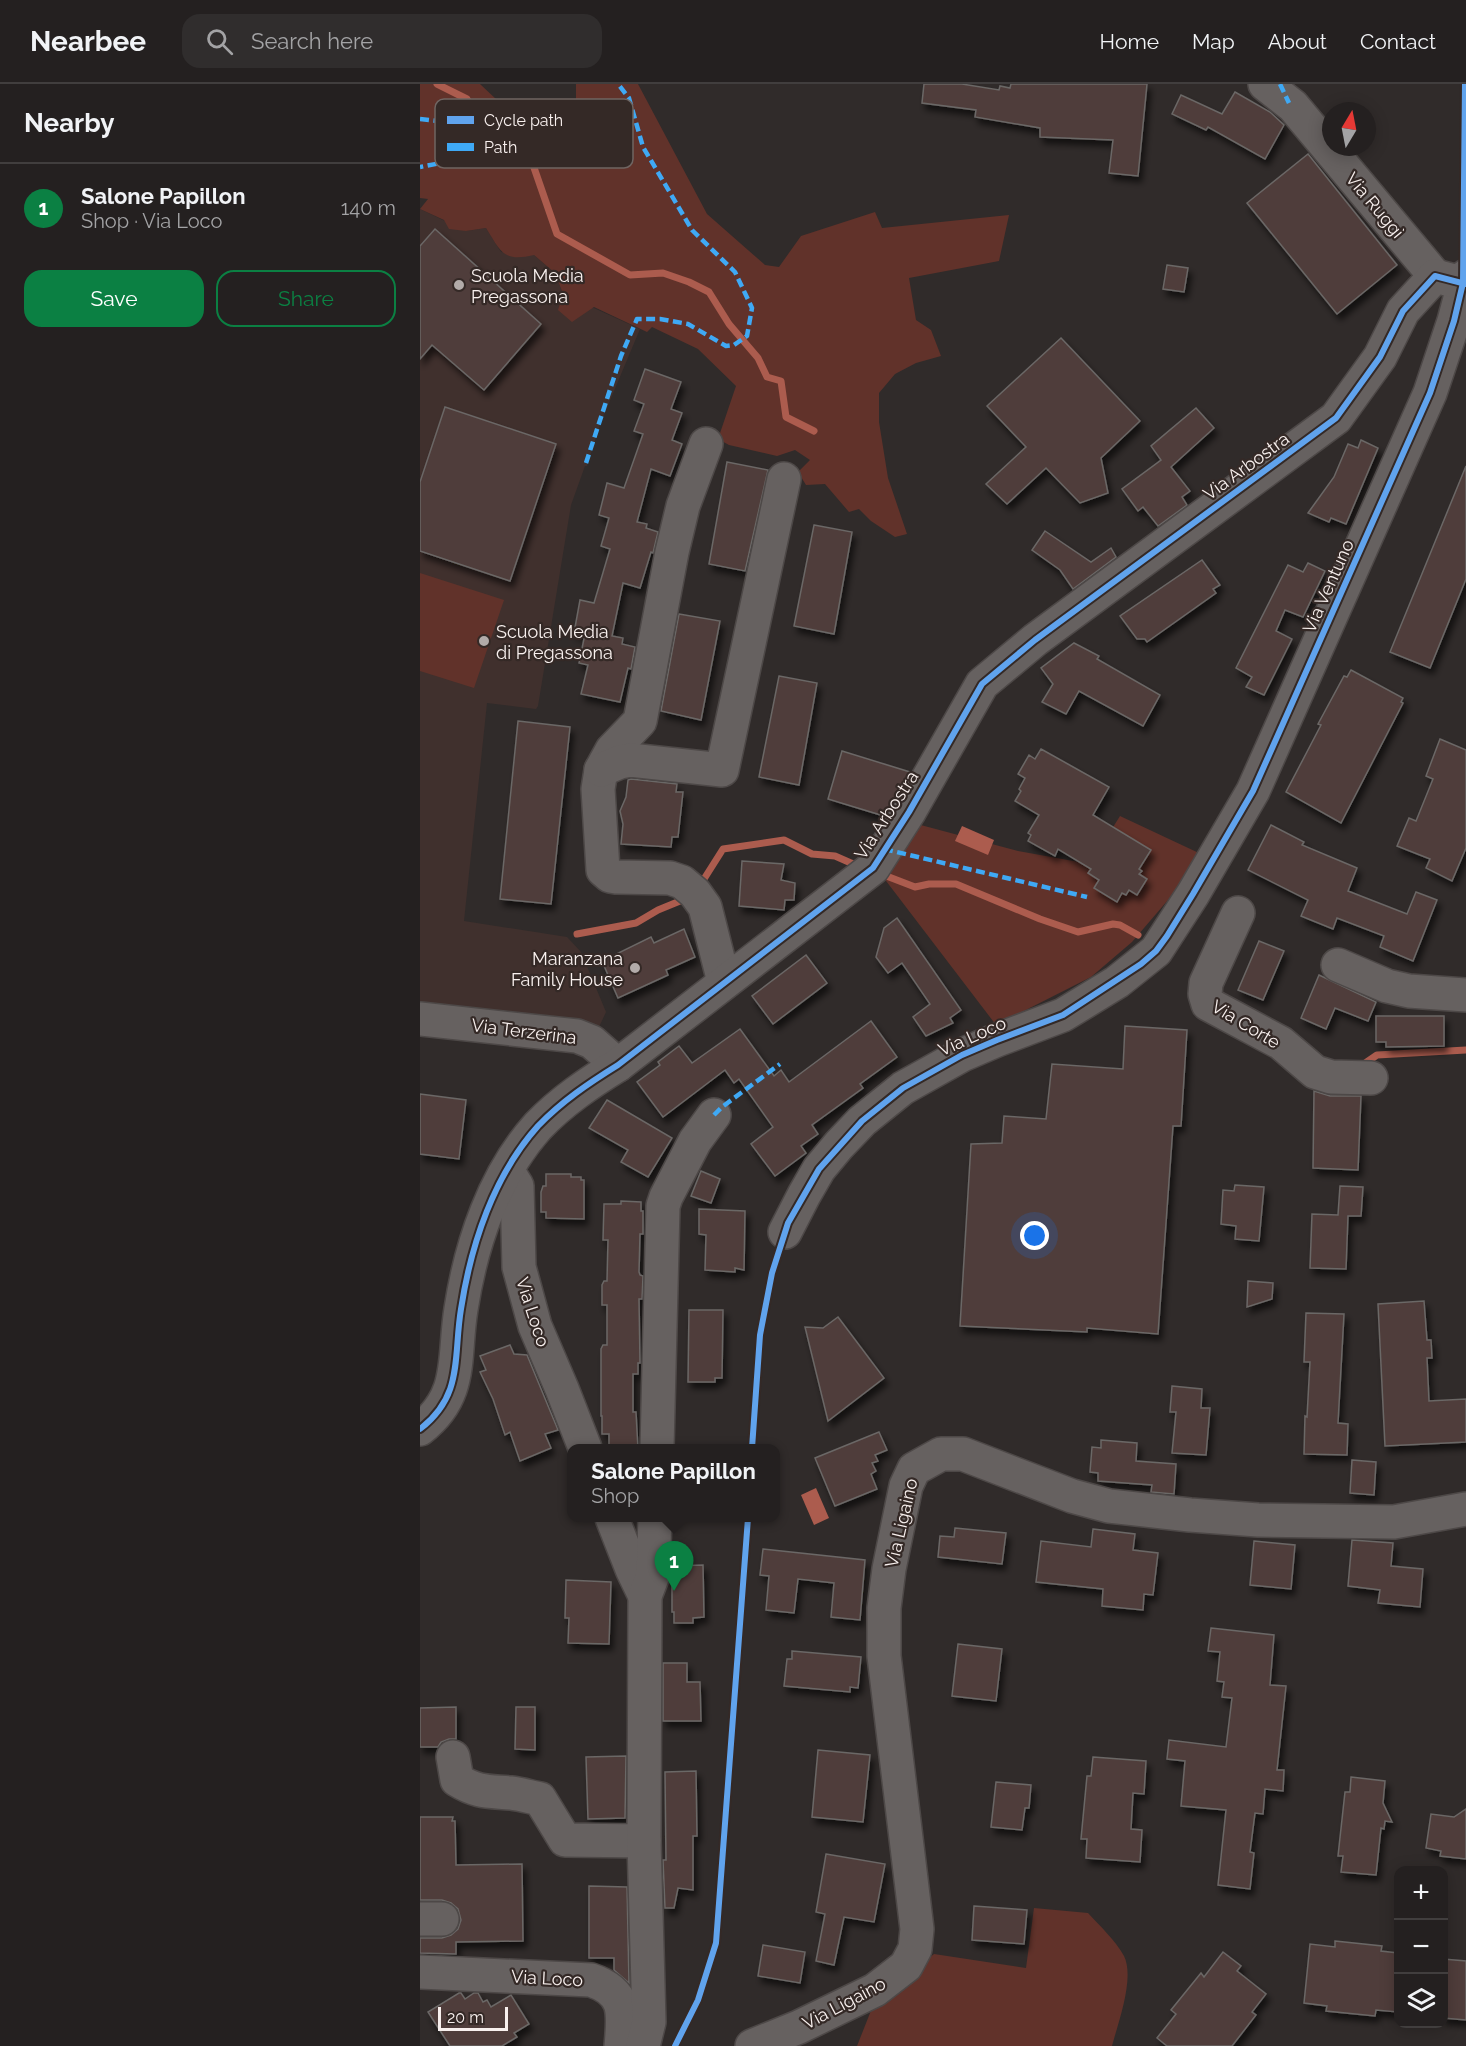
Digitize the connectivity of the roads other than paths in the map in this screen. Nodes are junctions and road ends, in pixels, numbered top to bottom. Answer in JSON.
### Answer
{"nodes":[{"id":1,"x":1265,"y":84,"type":"edge"},
{"id":2,"x":1457,"y":280,"type":"edge"},
{"id":3,"x":706,"y":444,"type":"dead end"},
{"id":4,"x":784,"y":479,"type":"dead end"},
{"id":5,"x":601,"y":770,"type":"junction"},
{"id":6,"x":1193,"y":894,"type":"joint"},
{"id":7,"x":1238,"y":913,"type":"dead end"},
{"id":8,"x":1338,"y":965,"type":"dead end"},
{"id":9,"x":724,"y":982,"type":"junction"},
{"id":10,"x":1466,"y":995,"type":"edge"},
{"id":11,"x":420,"y":1019,"type":"edge"},
{"id":12,"x":618,"y":1065,"type":"junction"},
{"id":13,"x":1371,"y":1078,"type":"dead end"},
{"id":14,"x":714,"y":1115,"type":"dead end"},
{"id":15,"x":507,"y":1170,"type":"junction"},
{"id":16,"x":785,"y":1232,"type":"dead end"},
{"id":17,"x":420,"y":1428,"type":"edge"},
{"id":18,"x":583,"y":1444,"type":"edge"},
{"id":19,"x":657,"y":1444,"type":"edge"},
{"id":20,"x":1466,"y":1509,"type":"edge"},
{"id":21,"x":614,"y":1522,"type":"edge"},
{"id":22,"x":655,"y":1522,"type":"edge"},
{"id":23,"x":645,"y":1596,"type":"junction"},
{"id":24,"x":453,"y":1757,"type":"dead end"},
{"id":25,"x":644,"y":1842,"type":"junction"},
{"id":26,"x":420,"y":1972,"type":"edge"},
{"id":27,"x":621,"y":2046,"type":"edge"},
{"id":28,"x":643,"y":2046,"type":"edge"},
{"id":29,"x":752,"y":2046,"type":"edge"}],
"edges":[{"from":1,"to":2,"type":"street","name":"Via Ruggì"},
{"from":2,"to":6,"type":"street","name":"Via Ventuno"},
{"from":2,"to":9,"type":"street","name":"Via Arbostra"},
{"from":3,"to":5,"type":"street"},
{"from":4,"to":5,"type":"street"},
{"from":5,"to":9,"type":"street"},
{"from":6,"to":16,"type":"street","name":"Via Loco"},
{"from":7,"to":13,"type":"street","name":"Via Corte"},
{"from":8,"to":10,"type":"street"},
{"from":9,"to":12,"type":"street","name":"Via Arbostra"},
{"from":11,"to":12,"type":"street","name":"Via Terzerina"},
{"from":12,"to":15,"type":"street","name":"Via Arbostra"},
{"from":14,"to":19,"type":"street"},
{"from":15,"to":17,"type":"street","name":"Via Arbostra"},
{"from":15,"to":18,"type":"street","name":"Via Loco"},
{"from":20,"to":29,"type":"street","name":"Via Ligaino"},
{"from":21,"to":23,"type":"street"},
{"from":22,"to":23,"type":"street"},
{"from":23,"to":25,"type":"street"},
{"from":24,"to":25,"type":"street"},
{"from":25,"to":28,"type":"street"},
{"from":26,"to":27,"type":"street","name":"Via Loco"}]}
